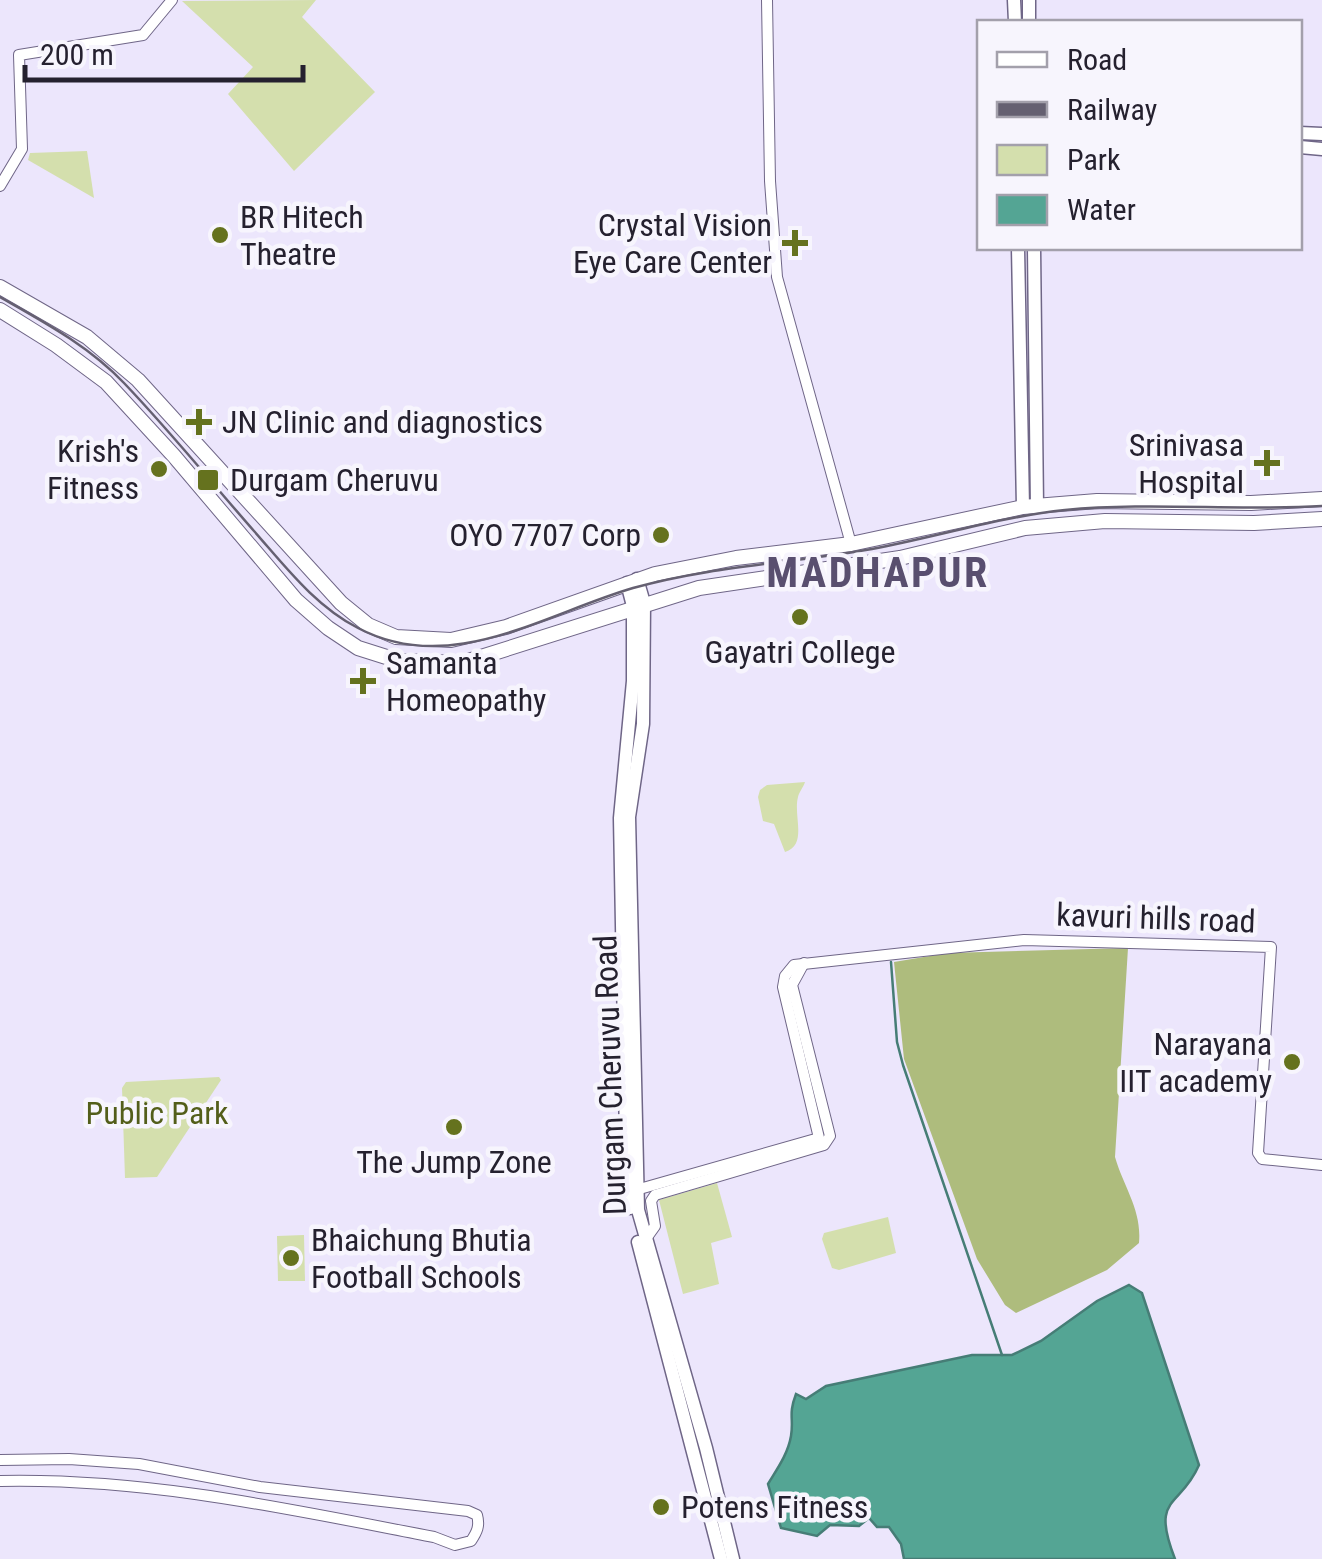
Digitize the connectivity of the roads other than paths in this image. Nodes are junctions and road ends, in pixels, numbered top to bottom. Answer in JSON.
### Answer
{"nodes":[{"id":1,"x":172,"y":0,"type":"edge"},
{"id":2,"x":768,"y":0,"type":"edge"},
{"id":3,"x":0,"y":186,"type":"edge"},
{"id":4,"x":1018,"y":250,"type":"edge"},
{"id":5,"x":1034,"y":250,"type":"edge"},
{"id":6,"x":0,"y":287,"type":"edge"},
{"id":7,"x":0,"y":310,"type":"edge"},
{"id":8,"x":1322,"y":499,"type":"edge"},
{"id":9,"x":1030,"y":507,"type":"junction"},
{"id":10,"x":1322,"y":519,"type":"edge"},
{"id":11,"x":851,"y":544,"type":"junction"},
{"id":12,"x":632,"y":581,"type":"junction"},
{"id":13,"x":639,"y":604,"type":"junction"},
{"id":14,"x":804,"y":962,"type":"junction"},
{"id":15,"x":1322,"y":1165,"type":"edge"},
{"id":16,"x":634,"y":1195,"type":"junction"},
{"id":17,"x":645,"y":1240,"type":"junction"},
{"id":18,"x":0,"y":1460,"type":"edge"},
{"id":19,"x":0,"y":1481,"type":"edge"},
{"id":20,"x":260,"y":1487,"type":"junction"},
{"id":21,"x":256,"y":1503,"type":"junction"},
{"id":22,"x":721,"y":1559,"type":"edge"},
{"id":23,"x":733,"y":1559,"type":"edge"}],
"edges":[{"from":1,"to":3,"type":"street"},
{"from":2,"to":11,"type":"street"},
{"from":4,"to":9,"type":"main road"},
{"from":5,"to":9,"type":"main road"},
{"from":6,"to":12,"type":"main road"},
{"from":7,"to":13,"type":"main road"},
{"from":8,"to":9,"type":"main road"},
{"from":9,"to":11,"type":"main road"},
{"from":10,"to":13,"type":"main road"},
{"from":11,"to":12,"type":"main road"},
{"from":12,"to":13,"type":"main road","name":"Durgam Cheruvu Road"},
{"from":13,"to":16,"type":"main road","name":"Durgam Cheruvu Road"},
{"from":14,"to":15,"type":"street","name":"kavuri hills road"},
{"from":14,"to":16,"type":"street"},
{"from":14,"to":17,"type":"street"},
{"from":16,"to":17,"type":"main road","name":"Durgam Cheruvu Road"},
{"from":16,"to":22,"type":"main road","name":"Durgam Cheruvu Road"},
{"from":17,"to":23,"type":"main road","name":"Durgam Cheruvu Road"},
{"from":18,"to":20,"type":"street"},
{"from":19,"to":21,"type":"street"},
{"from":20,"to":21,"type":"street"},
{"from":20,"to":21,"type":"street"}]}
